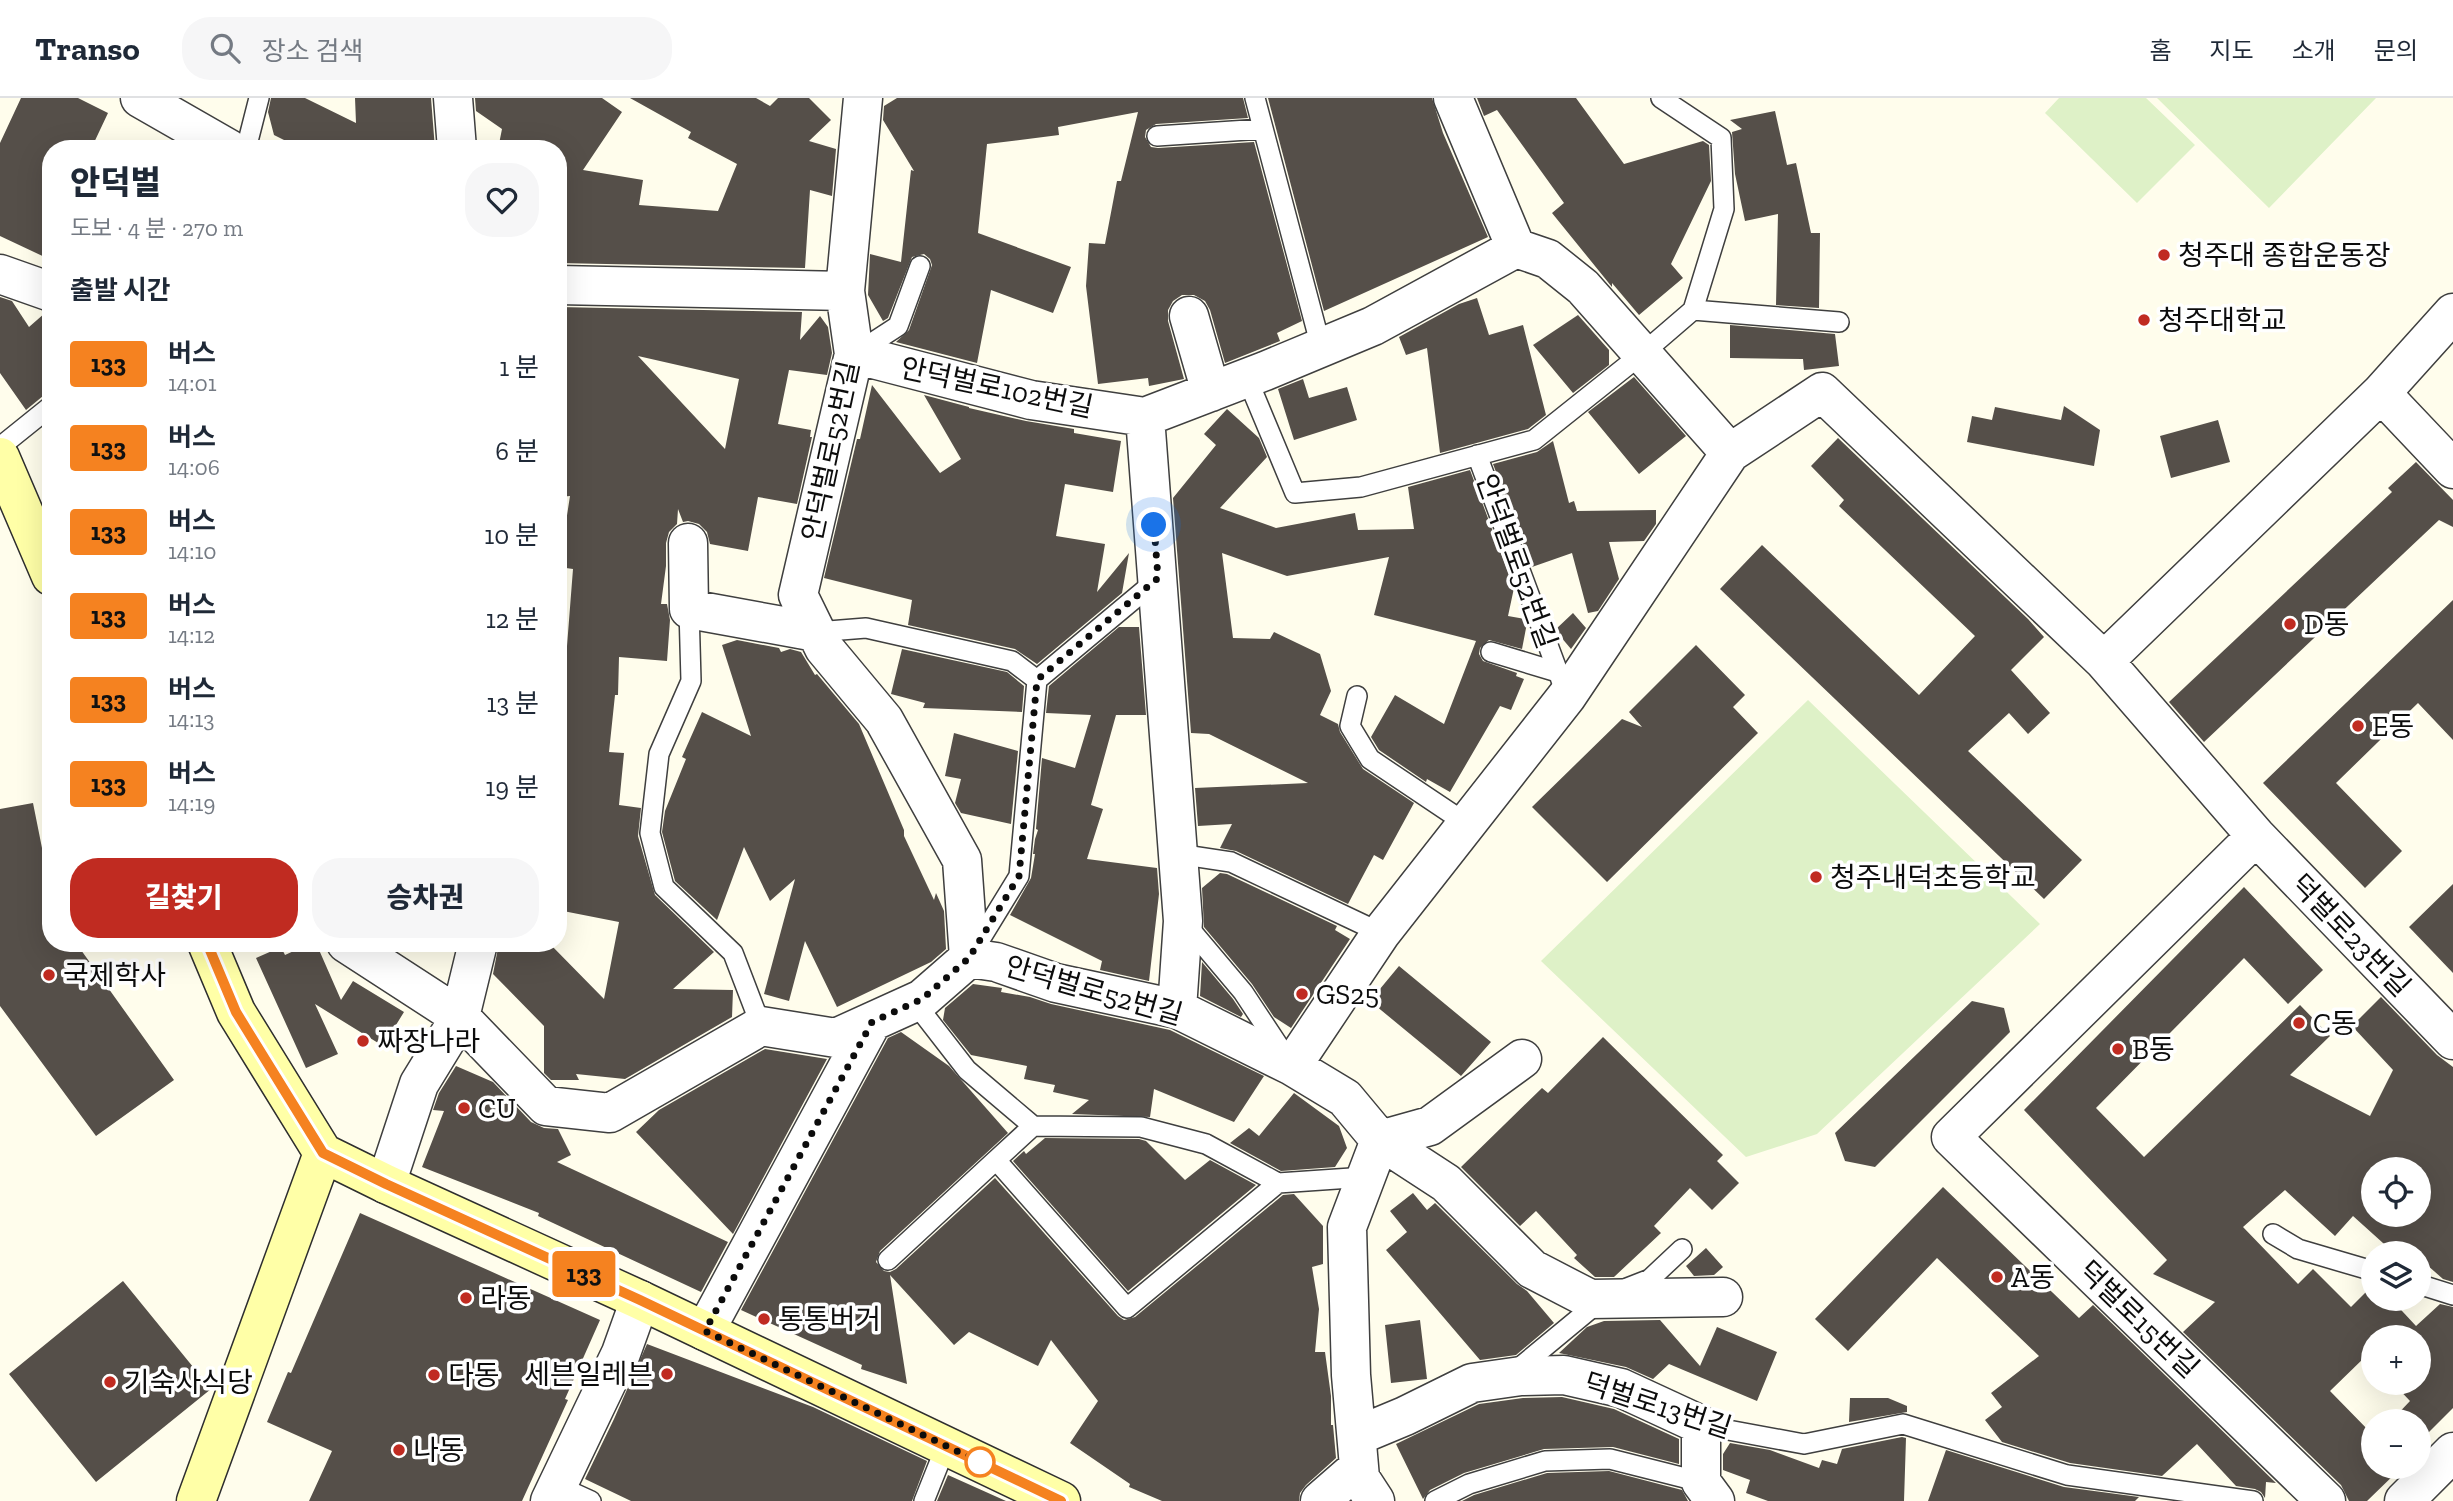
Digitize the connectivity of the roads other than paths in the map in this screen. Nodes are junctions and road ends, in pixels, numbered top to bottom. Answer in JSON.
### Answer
{"nodes":[{"id":1,"x":140,"y":98,"type":"edge"},
{"id":2,"x":259,"y":98,"type":"edge"},
{"id":3,"x":453,"y":98,"type":"edge"},
{"id":4,"x":1255,"y":98,"type":"edge"},
{"id":5,"x":1453,"y":98,"type":"edge"},
{"id":6,"x":1661,"y":98,"type":"edge"},
{"id":7,"x":855,"y":107,"type":"edge"},
{"id":8,"x":1263,"y":130,"type":"junction"},
{"id":9,"x":1157,"y":136,"type":"dead end"},
{"id":10,"x":213,"y":140,"type":"edge"},
{"id":11,"x":248,"y":140,"type":"edge"},
{"id":12,"x":456,"y":140,"type":"edge"},
{"id":13,"x":1516,"y":248,"type":"junction"},
{"id":14,"x":920,"y":266,"type":"dead end"},
{"id":15,"x":0,"y":274,"type":"edge"},
{"id":16,"x":567,"y":285,"type":"edge"},
{"id":17,"x":42,"y":289,"type":"edge"},
{"id":18,"x":845,"y":291,"type":"junction"},
{"id":19,"x":1693,"y":310,"type":"junction"},
{"id":20,"x":2453,"y":313,"type":"edge"},
{"id":21,"x":1189,"y":316,"type":"dead end"},
{"id":22,"x":1839,"y":322,"type":"dead end"},
{"id":23,"x":1321,"y":347,"type":"junction"},
{"id":24,"x":1643,"y":352,"type":"junction"},
{"id":25,"x":854,"y":354,"type":"junction"},
{"id":26,"x":1247,"y":379,"type":"junction"},
{"id":27,"x":1211,"y":392,"type":"junction"},
{"id":28,"x":2381,"y":393,"type":"junction"},
{"id":29,"x":42,"y":413,"type":"edge"},
{"id":30,"x":1145,"y":417,"type":"junction"},
{"id":31,"x":0,"y":447,"type":"edge"},
{"id":32,"x":1730,"y":453,"type":"junction"},
{"id":33,"x":1477,"y":454,"type":"junction"},
{"id":34,"x":0,"y":457,"type":"edge"},
{"id":35,"x":2453,"y":468,"type":"edge"},
{"id":36,"x":688,"y":543,"type":"dead end"},
{"id":37,"x":42,"y":555,"type":"edge"},
{"id":38,"x":1158,"y":578,"type":"junction"},
{"id":39,"x":689,"y":609,"type":"junction"},
{"id":40,"x":816,"y":632,"type":"junction"},
{"id":41,"x":1491,"y":652,"type":"dead end"},
{"id":42,"x":2104,"y":661,"type":"junction"},
{"id":43,"x":1037,"y":680,"type":"junction"},
{"id":44,"x":1562,"y":684,"type":"junction"},
{"id":45,"x":1356,"y":696,"type":"dead end"},
{"id":46,"x":1467,"y":824,"type":"junction"},
{"id":47,"x":2256,"y":836,"type":"junction"},
{"id":48,"x":1178,"y":854,"type":"junction"},
{"id":49,"x":1183,"y":921,"type":"junction"},
{"id":50,"x":1381,"y":933,"type":"junction"},
{"id":51,"x":211,"y":952,"type":"edge"},
{"id":52,"x":360,"y":952,"type":"edge"},
{"id":53,"x":476,"y":952,"type":"edge"},
{"id":54,"x":969,"y":958,"type":"junction"},
{"id":55,"x":915,"y":1003,"type":"junction"},
{"id":56,"x":1177,"y":1009,"type":"junction"},
{"id":57,"x":460,"y":1017,"type":"junction"},
{"id":58,"x":872,"y":1022,"type":"junction"},
{"id":59,"x":761,"y":1026,"type":"junction"},
{"id":60,"x":2451,"y":1034,"type":"edge"},
{"id":61,"x":1522,"y":1059,"type":"dead end"},
{"id":62,"x":1292,"y":1066,"type":"junction"},
{"id":63,"x":1033,"y":1126,"type":"junction"},
{"id":64,"x":1380,"y":1140,"type":"junction"},
{"id":65,"x":323,"y":1153,"type":"junction"},
{"id":66,"x":996,"y":1160,"type":"junction"},
{"id":67,"x":1366,"y":1177,"type":"junction"},
{"id":68,"x":1278,"y":1183,"type":"junction"},
{"id":69,"x":386,"y":1184,"type":"junction"},
{"id":70,"x":2273,"y":1234,"type":"dead end"},
{"id":71,"x":1682,"y":1249,"type":"dead end"},
{"id":72,"x":888,"y":1260,"type":"dead end"},
{"id":73,"x":2361,"y":1267,"type":"edge"},
{"id":74,"x":2431,"y":1288,"type":"edge"},
{"id":75,"x":2453,"y":1294,"type":"edge"},
{"id":76,"x":1723,"y":1297,"type":"dead end"},
{"id":77,"x":1602,"y":1299,"type":"junction"},
{"id":78,"x":640,"y":1300,"type":"junction"},
{"id":79,"x":705,"y":1331,"type":"junction"},
{"id":80,"x":1507,"y":1379,"type":"junction"},
{"id":81,"x":1701,"y":1425,"type":"junction"},
{"id":82,"x":946,"y":1446,"type":"junction"},
{"id":83,"x":1358,"y":1451,"type":"junction"},
{"id":84,"x":2453,"y":1452,"type":"edge"},
{"id":85,"x":1708,"y":1492,"type":"edge"},
{"id":86,"x":566,"y":1496,"type":"edge"},
{"id":87,"x":196,"y":1501,"type":"edge"},
{"id":88,"x":924,"y":1501,"type":"edge"},
{"id":89,"x":1061,"y":1501,"type":"edge"},
{"id":90,"x":1320,"y":1501,"type":"edge"},
{"id":91,"x":1375,"y":1501,"type":"edge"},
{"id":92,"x":1435,"y":1501,"type":"edge"},
{"id":93,"x":2253,"y":1501,"type":"edge"},
{"id":94,"x":2326,"y":1501,"type":"edge"},
{"id":95,"x":2404,"y":1501,"type":"edge"}],
"edges":[{"from":1,"to":10,"type":"street"},
{"from":2,"to":11,"type":"lane"},
{"from":3,"to":12,"type":"street"},
{"from":4,"to":8,"type":"lane"},
{"from":5,"to":13,"type":"street"},
{"from":6,"to":19,"type":"lane"},
{"from":7,"to":18,"type":"street","name":"안덕벌로52번길"},
{"from":8,"to":9,"type":"lane"},
{"from":8,"to":23,"type":"lane"},
{"from":13,"to":23,"type":"street","name":"안덕벌로102번길"},
{"from":13,"to":24,"type":"street"},
{"from":14,"to":25,"type":"lane","name":"안덕벌로102번길"},
{"from":15,"to":17,"type":"street"},
{"from":16,"to":18,"type":"street"},
{"from":18,"to":25,"type":"street","name":"안덕벌로52번길"},
{"from":19,"to":22,"type":"lane"},
{"from":19,"to":24,"type":"lane","name":"안덕벌로52번길"},
{"from":20,"to":28,"type":"street"},
{"from":21,"to":27,"type":"street"},
{"from":23,"to":26,"type":"street","name":"안덕벌로102번길"},
{"from":24,"to":32,"type":"street"},
{"from":24,"to":33,"type":"lane","name":"안덕벌로52번길"},
{"from":25,"to":30,"type":"street","name":"안덕벌로102번길"},
{"from":25,"to":40,"type":"street","name":"안덕벌로52번길"},
{"from":26,"to":27,"type":"street","name":"안덕벌로102번길"},
{"from":26,"to":33,"type":"lane"},
{"from":27,"to":30,"type":"street","name":"안덕벌로102번길"},
{"from":28,"to":35,"type":"street"},
{"from":28,"to":42,"type":"street"},
{"from":29,"to":31,"type":"lane"},
{"from":30,"to":38,"type":"street"},
{"from":32,"to":42,"type":"street","name":"덕벌로23번길"},
{"from":32,"to":44,"type":"street","name":"안덕벌로52번길"},
{"from":33,"to":44,"type":"lane","name":"안덕벌로52번길"},
{"from":34,"to":37,"type":"street"},
{"from":36,"to":39,"type":"street"},
{"from":38,"to":43,"type":"lane"},
{"from":38,"to":48,"type":"street"},
{"from":39,"to":40,"type":"street"},
{"from":39,"to":59,"type":"lane"},
{"from":40,"to":43,"type":"lane"},
{"from":40,"to":54,"type":"street","name":"안덕벌로52번길"},
{"from":41,"to":44,"type":"lane"},
{"from":42,"to":47,"type":"street","name":"덕벌로23번길"},
{"from":43,"to":54,"type":"lane","name":"안덕벌로52번길"},
{"from":44,"to":46,"type":"street","name":"안덕벌로52번길"},
{"from":45,"to":46,"type":"lane"},
{"from":46,"to":50,"type":"street","name":"안덕벌로52번길"},
{"from":47,"to":60,"type":"street","name":"덕벌로23번길"},
{"from":47,"to":94,"type":"street","name":"덕벌로15번길"},
{"from":48,"to":49,"type":"street"},
{"from":48,"to":50,"type":"lane"},
{"from":49,"to":56,"type":"street"},
{"from":49,"to":62,"type":"lane","name":"안덕벌로52번길"},
{"from":50,"to":62,"type":"street","name":"안덕벌로52번길"},
{"from":51,"to":65,"type":"street"},
{"from":52,"to":57,"type":"street"},
{"from":53,"to":57,"type":"street"},
{"from":54,"to":55,"type":"street"},
{"from":54,"to":56,"type":"street","name":"안덕벌로52번길"},
{"from":55,"to":58,"type":"street"},
{"from":55,"to":63,"type":"lane"},
{"from":56,"to":62,"type":"street","name":"안덕벌로52번길"},
{"from":57,"to":59,"type":"street"},
{"from":57,"to":69,"type":"street"},
{"from":58,"to":59,"type":"street"},
{"from":58,"to":79,"type":"street"},
{"from":61,"to":64,"type":"street"},
{"from":62,"to":64,"type":"street","name":"안덕벌로52번길"},
{"from":63,"to":66,"type":"lane"},
{"from":63,"to":68,"type":"lane"},
{"from":64,"to":67,"type":"street"},
{"from":64,"to":77,"type":"street","name":"안덕벌로52번길"},
{"from":65,"to":69,"type":"street"},
{"from":65,"to":87,"type":"street"},
{"from":66,"to":68,"type":"lane"},
{"from":66,"to":72,"type":"lane"},
{"from":67,"to":68,"type":"lane"},
{"from":67,"to":83,"type":"street"},
{"from":69,"to":78,"type":"street"},
{"from":70,"to":73,"type":"lane"},
{"from":71,"to":77,"type":"lane"},
{"from":74,"to":75,"type":"lane"},
{"from":76,"to":77,"type":"street","name":"안덕벌로52번길"},
{"from":77,"to":80,"type":"lane"},
{"from":78,"to":79,"type":"street"},
{"from":78,"to":86,"type":"street"},
{"from":79,"to":82,"type":"street"},
{"from":80,"to":81,"type":"street","name":"덕벌로13번길"},
{"from":80,"to":83,"type":"street","name":"덕벌로13번길"},
{"from":81,"to":85,"type":"street"},
{"from":81,"to":93,"type":"lane","name":"덕벌로13번길"},
{"from":82,"to":88,"type":"lane"},
{"from":82,"to":89,"type":"street"},
{"from":83,"to":90,"type":"street","name":"덕벌로13번길"},
{"from":83,"to":91,"type":"street"},
{"from":84,"to":95,"type":"street"},
{"from":85,"to":92,"type":"lane"}]}
